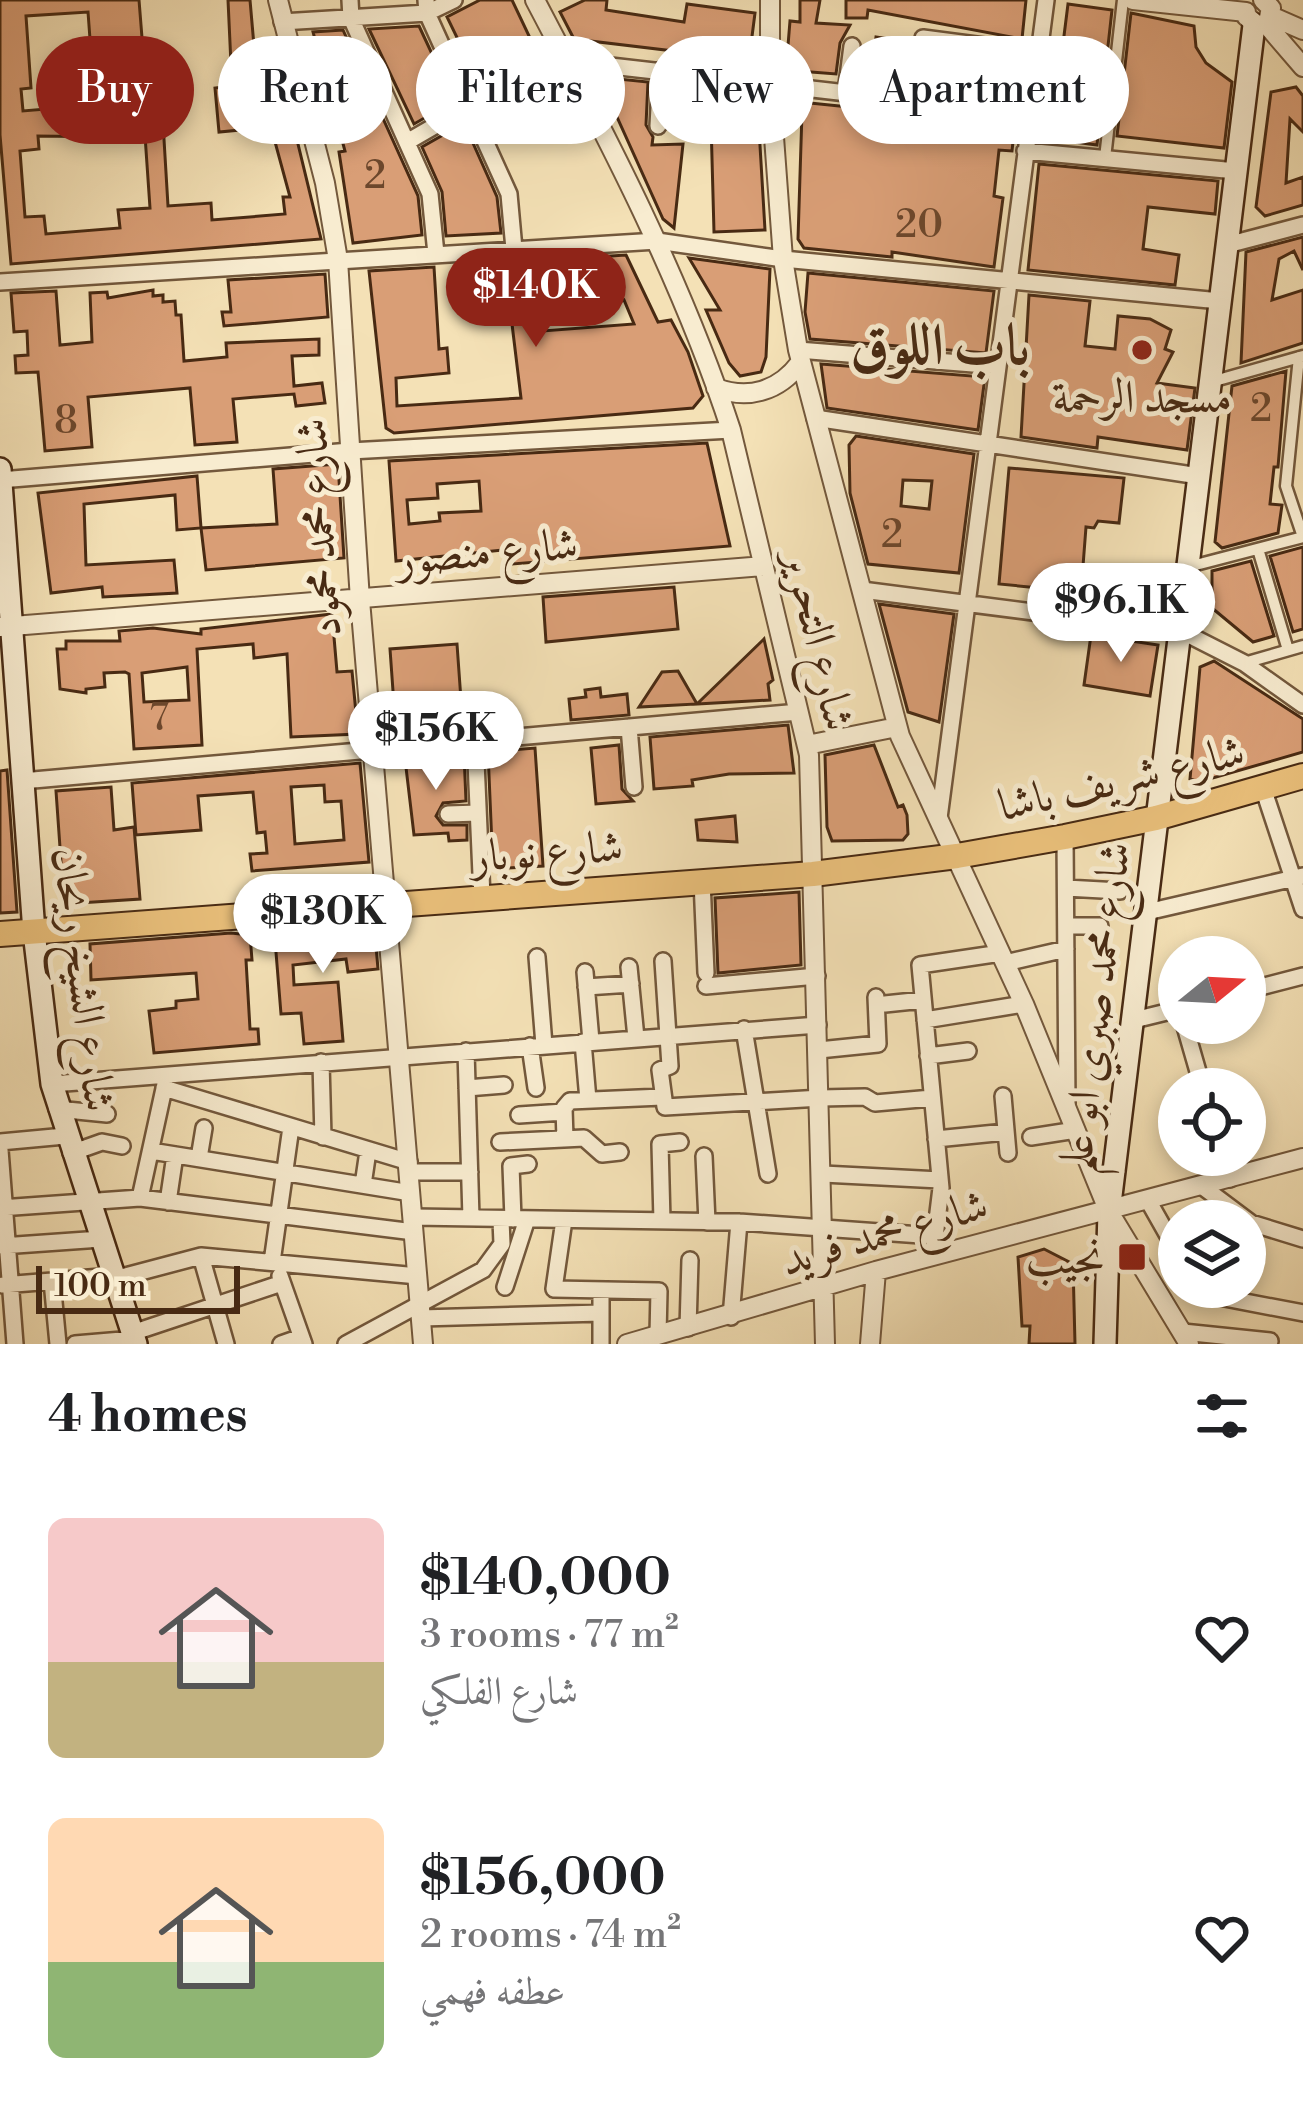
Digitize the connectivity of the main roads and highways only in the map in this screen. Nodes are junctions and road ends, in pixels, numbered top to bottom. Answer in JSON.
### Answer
{"nodes":[{"id":1,"x":1257,"y":10,"type":"edge"},
{"id":2,"x":0,"y":469,"type":"edge"},
{"id":3,"x":0,"y":480,"type":"edge"},
{"id":4,"x":5,"y":627,"type":"edge"},
{"id":5,"x":1303,"y":776,"type":"edge"},
{"id":6,"x":1156,"y":818,"type":"junction"},
{"id":7,"x":957,"y":856,"type":"joint"},
{"id":8,"x":34,"y":932,"type":"junction"},
{"id":9,"x":0,"y":934,"type":"edge"},
{"id":10,"x":134,"y":1339,"type":"edge"},
{"id":11,"x":1105,"y":1344,"type":"edge"}],
"edges":[{"from":1,"to":6,"type":"main road","name":"شارع محمد صبري ابو علم"},
{"from":2,"to":3,"type":"main road","name":"شارع الشيخ ريحان"},
{"from":3,"to":4,"type":"main road","name":"شارع الشيخ ريحان"},
{"from":4,"to":8,"type":"main road","name":"شارع الشيخ ريحان"},
{"from":5,"to":6,"type":"main road","name":"شارع شريف باشا"},
{"from":6,"to":7,"type":"main road","name":"شارع شريف باشا"},
{"from":6,"to":11,"type":"main road","name":"شارع محمد صبري ابو علم"},
{"from":7,"to":8,"type":"main road","name":"شارع نوبار"},
{"from":8,"to":9,"type":"main road","name":"شارع نوبار"},
{"from":8,"to":10,"type":"main road","name":"شارع الشيخ ريحان"}]}
